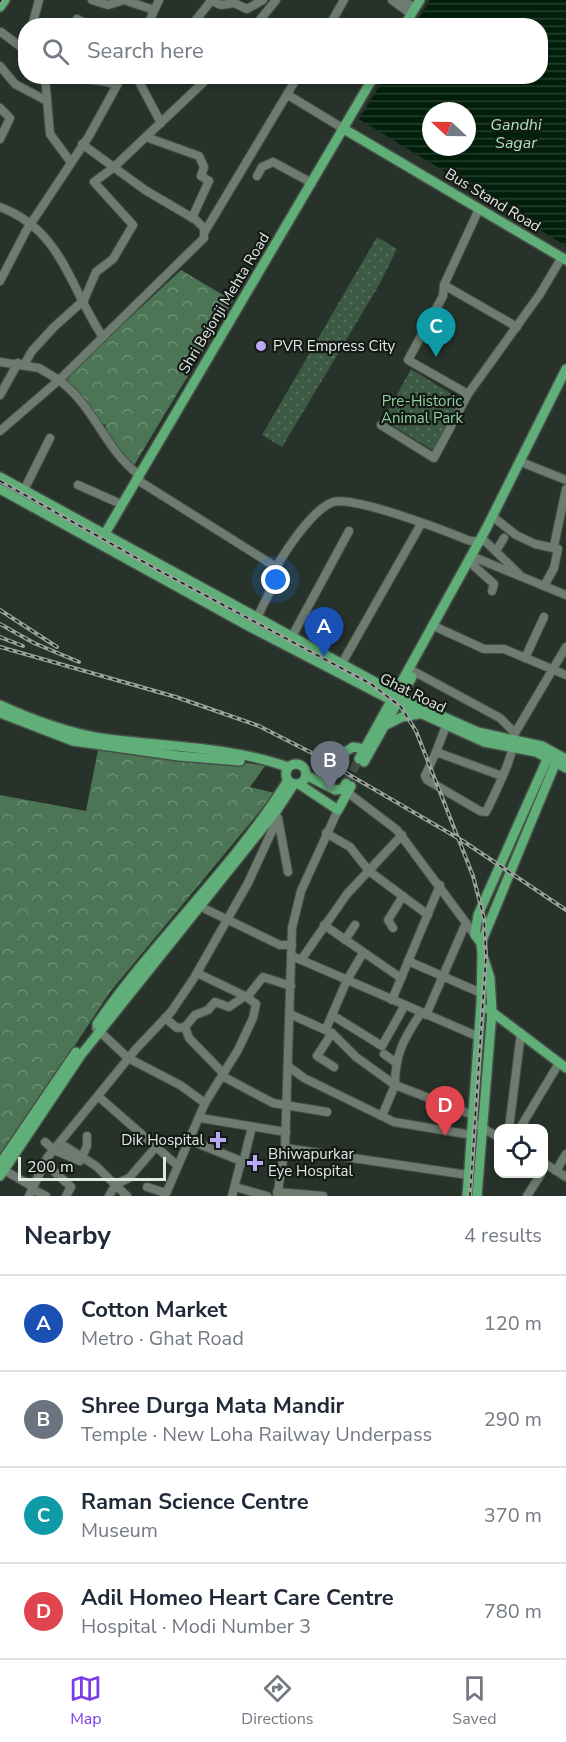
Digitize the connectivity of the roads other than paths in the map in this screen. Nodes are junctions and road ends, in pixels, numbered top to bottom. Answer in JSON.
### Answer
{"nodes":[{"id":1,"x":5,"y":0,"type":"edge"},
{"id":2,"x":39,"y":0,"type":"edge"},
{"id":3,"x":92,"y":0,"type":"edge"},
{"id":4,"x":159,"y":0,"type":"edge"},
{"id":5,"x":210,"y":0,"type":"edge"},
{"id":6,"x":263,"y":0,"type":"edge"},
{"id":7,"x":276,"y":0,"type":"edge"},
{"id":8,"x":344,"y":0,"type":"edge"},
{"id":9,"x":392,"y":0,"type":"edge"},
{"id":10,"x":403,"y":0,"type":"edge"},
{"id":11,"x":0,"y":7,"type":"edge"},
{"id":12,"x":415,"y":7,"type":"edge"},
{"id":13,"x":154,"y":10,"type":"junction"},
{"id":14,"x":34,"y":18,"type":"edge"},
{"id":15,"x":150,"y":18,"type":"edge"},
{"id":16,"x":197,"y":18,"type":"edge"},
{"id":17,"x":261,"y":18,"type":"edge"},
{"id":18,"x":333,"y":18,"type":"edge"},
{"id":19,"x":0,"y":32,"type":"edge"},
{"id":20,"x":18,"y":44,"type":"edge"},
{"id":21,"x":0,"y":66,"type":"edge"},
{"id":22,"x":46,"y":84,"type":"edge"},
{"id":23,"x":140,"y":84,"type":"edge"},
{"id":24,"x":202,"y":84,"type":"edge"},
{"id":25,"x":294,"y":84,"type":"edge"},
{"id":26,"x":369,"y":84,"type":"edge"},
{"id":27,"x":117,"y":85,"type":"edge"},
{"id":28,"x":288,"y":95,"type":"junction"},
{"id":29,"x":47,"y":101,"type":"junction"},
{"id":30,"x":0,"y":108,"type":"edge"},
{"id":31,"x":161,"y":123,"type":"junction"},
{"id":32,"x":344,"y":129,"type":"junction"},
{"id":33,"x":146,"y":137,"type":"junction"},
{"id":34,"x":0,"y":139,"type":"edge"},
{"id":35,"x":82,"y":144,"type":"junction"},
{"id":36,"x":70,"y":161,"type":"junction"},
{"id":37,"x":113,"y":168,"type":"junction"},
{"id":38,"x":257,"y":176,"type":"dead end"},
{"id":39,"x":312,"y":183,"type":"junction"},
{"id":40,"x":0,"y":207,"type":"edge"},
{"id":41,"x":479,"y":209,"type":"junction"},
{"id":42,"x":192,"y":218,"type":"junction"},
{"id":43,"x":32,"y":223,"type":"junction"},
{"id":44,"x":204,"y":233,"type":"junction"},
{"id":45,"x":564,"y":259,"type":"edge"},
{"id":46,"x":0,"y":280,"type":"edge"},
{"id":47,"x":444,"y":285,"type":"junction"},
{"id":48,"x":84,"y":300,"type":"junction"},
{"id":49,"x":517,"y":327,"type":"junction"},
{"id":50,"x":103,"y":337,"type":"junction"},
{"id":51,"x":0,"y":362,"type":"edge"},
{"id":52,"x":22,"y":363,"type":"junction"},
{"id":53,"x":566,"y":369,"type":"edge"},
{"id":54,"x":59,"y":380,"type":"junction"},
{"id":55,"x":566,"y":383,"type":"edge"},
{"id":56,"x":468,"y":394,"type":"junction"},
{"id":57,"x":0,"y":395,"type":"edge"},
{"id":58,"x":381,"y":425,"type":"dead end"},
{"id":59,"x":0,"y":431,"type":"edge"},
{"id":60,"x":50,"y":438,"type":"dead end"},
{"id":61,"x":526,"y":464,"type":"junction"},
{"id":62,"x":0,"y":477,"type":"edge"},
{"id":63,"x":137,"y":477,"type":"junction"},
{"id":64,"x":566,"y":480,"type":"edge"},
{"id":65,"x":78,"y":485,"type":"dead end"},
{"id":66,"x":0,"y":489,"type":"edge"},
{"id":67,"x":566,"y":489,"type":"edge"},
{"id":68,"x":24,"y":490,"type":"junction"},
{"id":69,"x":121,"y":504,"type":"junction"},
{"id":70,"x":497,"y":520,"type":"junction"},
{"id":71,"x":421,"y":524,"type":"junction"},
{"id":72,"x":349,"y":531,"type":"dead end"},
{"id":73,"x":105,"y":533,"type":"junction"},
{"id":74,"x":503,"y":537,"type":"dead end"},
{"id":75,"x":482,"y":541,"type":"junction"},
{"id":76,"x":99,"y":544,"type":"junction"},
{"id":77,"x":560,"y":548,"type":"edge"},
{"id":78,"x":495,"y":550,"type":"junction"},
{"id":79,"x":473,"y":557,"type":"junction"},
{"id":80,"x":276,"y":567,"type":"junction"},
{"id":81,"x":167,"y":568,"type":"junction"},
{"id":82,"x":520,"y":575,"type":"junction"},
{"id":83,"x":161,"y":577,"type":"junction"},
{"id":84,"x":544,"y":586,"type":"junction"},
{"id":85,"x":492,"y":591,"type":"dead end"},
{"id":86,"x":566,"y":595,"type":"edge"},
{"id":87,"x":544,"y":617,"type":"dead end"},
{"id":88,"x":254,"y":624,"type":"junction"},
{"id":89,"x":438,"y":628,"type":"junction"},
{"id":90,"x":289,"y":642,"type":"junction"},
{"id":91,"x":427,"y":643,"type":"junction"},
{"id":92,"x":566,"y":648,"type":"edge"},
{"id":93,"x":525,"y":658,"type":"junction"},
{"id":94,"x":329,"y":663,"type":"junction"},
{"id":95,"x":341,"y":665,"type":"junction"},
{"id":96,"x":555,"y":670,"type":"junction"},
{"id":97,"x":415,"y":672,"type":"junction"},
{"id":98,"x":566,"y":675,"type":"edge"},
{"id":99,"x":396,"y":698,"type":"junction"},
{"id":100,"x":0,"y":705,"type":"edge"},
{"id":101,"x":0,"y":713,"type":"edge"},
{"id":102,"x":419,"y":714,"type":"junction"},
{"id":103,"x":386,"y":725,"type":"junction"},
{"id":104,"x":446,"y":726,"type":"junction"},
{"id":105,"x":515,"y":740,"type":"junction"},
{"id":106,"x":365,"y":749,"type":"junction"},
{"id":107,"x":345,"y":752,"type":"tunnel mouth"},
{"id":108,"x":436,"y":752,"type":"junction"},
{"id":109,"x":555,"y":762,"type":"edge"},
{"id":110,"x":306,"y":775,"type":"junction"},
{"id":111,"x":289,"y":776,"type":"junction"},
{"id":112,"x":502,"y":776,"type":"junction"},
{"id":113,"x":317,"y":781,"type":"junction"},
{"id":114,"x":347,"y":787,"type":"junction"},
{"id":115,"x":309,"y":792,"type":"junction"},
{"id":116,"x":276,"y":810,"type":"junction"},
{"id":117,"x":338,"y":810,"type":"junction"},
{"id":118,"x":327,"y":833,"type":"junction"},
{"id":119,"x":402,"y":835,"type":"junction"},
{"id":120,"x":369,"y":871,"type":"junction"},
{"id":121,"x":288,"y":872,"type":"dead end"},
{"id":122,"x":440,"y":885,"type":"junction"},
{"id":123,"x":403,"y":896,"type":"junction"},
{"id":124,"x":196,"y":904,"type":"junction"},
{"id":125,"x":428,"y":915,"type":"junction"},
{"id":126,"x":478,"y":915,"type":"junction"},
{"id":127,"x":459,"y":916,"type":"junction"},
{"id":128,"x":226,"y":920,"type":"junction"},
{"id":129,"x":324,"y":925,"type":"junction"},
{"id":130,"x":355,"y":925,"type":"dead end"},
{"id":131,"x":465,"y":925,"type":"junction"},
{"id":132,"x":393,"y":928,"type":"dead end"},
{"id":133,"x":478,"y":939,"type":"junction"},
{"id":134,"x":345,"y":940,"type":"junction"},
{"id":135,"x":292,"y":945,"type":"junction"},
{"id":136,"x":363,"y":953,"type":"junction"},
{"id":137,"x":482,"y":954,"type":"junction"},
{"id":138,"x":292,"y":956,"type":"junction"},
{"id":139,"x":301,"y":960,"type":"junction"},
{"id":140,"x":408,"y":961,"type":"junction"},
{"id":141,"x":197,"y":973,"type":"junction"},
{"id":142,"x":442,"y":976,"type":"junction"},
{"id":143,"x":401,"y":978,"type":"junction"},
{"id":144,"x":347,"y":980,"type":"junction"},
{"id":145,"x":291,"y":986,"type":"junction"},
{"id":146,"x":481,"y":993,"type":"junction"},
{"id":147,"x":246,"y":996,"type":"junction"},
{"id":148,"x":392,"y":1000,"type":"junction"},
{"id":149,"x":481,"y":1004,"type":"junction"},
{"id":150,"x":405,"y":1005,"type":"junction"},
{"id":151,"x":492,"y":1011,"type":"junction"},
{"id":152,"x":290,"y":1014,"type":"junction"},
{"id":153,"x":423,"y":1014,"type":"junction"},
{"id":154,"x":332,"y":1015,"type":"junction"},
{"id":155,"x":165,"y":1018,"type":"junction"},
{"id":156,"x":184,"y":1027,"type":"junction"},
{"id":157,"x":98,"y":1028,"type":"junction"},
{"id":158,"x":329,"y":1031,"type":"junction"},
{"id":159,"x":521,"y":1033,"type":"junction"},
{"id":160,"x":479,"y":1037,"type":"junction"},
{"id":161,"x":384,"y":1053,"type":"dead end"},
{"id":162,"x":128,"y":1058,"type":"junction"},
{"id":163,"x":395,"y":1062,"type":"junction"},
{"id":164,"x":563,"y":1065,"type":"edge"},
{"id":165,"x":289,"y":1067,"type":"junction"},
{"id":166,"x":334,"y":1067,"type":"dead end"},
{"id":167,"x":223,"y":1075,"type":"junction"},
{"id":168,"x":395,"y":1085,"type":"junction"},
{"id":169,"x":99,"y":1097,"type":"junction"},
{"id":170,"x":205,"y":1103,"type":"junction"},
{"id":171,"x":285,"y":1105,"type":"junction"},
{"id":172,"x":450,"y":1108,"type":"junction"},
{"id":173,"x":327,"y":1112,"type":"dead end"},
{"id":174,"x":382,"y":1116,"type":"junction"},
{"id":175,"x":200,"y":1118,"type":"junction"},
{"id":176,"x":473,"y":1119,"type":"junction"},
{"id":177,"x":510,"y":1124,"type":"edge"},
{"id":178,"x":523,"y":1124,"type":"edge"},
{"id":179,"x":252,"y":1127,"type":"junction"},
{"id":180,"x":483,"y":1128,"type":"junction"},
{"id":181,"x":441,"y":1129,"type":"junction"},
{"id":182,"x":286,"y":1132,"type":"junction"},
{"id":183,"x":494,"y":1135,"type":"edge"},
{"id":184,"x":87,"y":1136,"type":"dead end"},
{"id":185,"x":472,"y":1136,"type":"junction"},
{"id":186,"x":189,"y":1140,"type":"junction"},
{"id":187,"x":45,"y":1142,"type":"dead end"},
{"id":188,"x":60,"y":1143,"type":"junction"},
{"id":189,"x":155,"y":1148,"type":"junction"},
{"id":190,"x":285,"y":1148,"type":"junction"},
{"id":191,"x":54,"y":1150,"type":"junction"},
{"id":192,"x":566,"y":1154,"type":"edge"},
{"id":193,"x":82,"y":1157,"type":"junction"},
{"id":194,"x":45,"y":1162,"type":"junction"},
{"id":195,"x":243,"y":1163,"type":"junction"},
{"id":196,"x":178,"y":1166,"type":"junction"},
{"id":197,"x":548,"y":1168,"type":"edge"},
{"id":198,"x":2,"y":1170,"type":"edge"},
{"id":199,"x":556,"y":1171,"type":"junction"},
{"id":200,"x":468,"y":1175,"type":"junction"},
{"id":201,"x":566,"y":1177,"type":"edge"},
{"id":202,"x":538,"y":1178,"type":"edge"},
{"id":203,"x":116,"y":1184,"type":"junction"},
{"id":204,"x":147,"y":1187,"type":"dead end"},
{"id":205,"x":235,"y":1187,"type":"junction"},
{"id":206,"x":31,"y":1191,"type":"edge"},
{"id":207,"x":277,"y":1194,"type":"edge"},
{"id":208,"x":166,"y":1195,"type":"edge"},
{"id":209,"x":46,"y":1196,"type":"edge"},
{"id":210,"x":66,"y":1196,"type":"edge"},
{"id":211,"x":109,"y":1196,"type":"edge"},
{"id":212,"x":127,"y":1196,"type":"edge"},
{"id":213,"x":232,"y":1196,"type":"edge"},
{"id":214,"x":267,"y":1196,"type":"edge"},
{"id":215,"x":323,"y":1196,"type":"edge"},
{"id":216,"x":466,"y":1196,"type":"edge"},
{"id":217,"x":477,"y":1196,"type":"edge"},
{"id":218,"x":527,"y":1196,"type":"edge"}],
"edges":[{"from":1,"to":11,"type":"main road"},
{"from":2,"to":14,"type":"street"},
{"from":3,"to":13,"type":"street"},
{"from":4,"to":13,"type":"street"},
{"from":5,"to":6,"type":"street"},
{"from":5,"to":16,"type":"street"},
{"from":7,"to":17,"type":"street"},
{"from":8,"to":18,"type":"street"},
{"from":9,"to":12,"type":"street"},
{"from":10,"to":12,"type":"street"},
{"from":13,"to":15,"type":"street"},
{"from":19,"to":20,"type":"street"},
{"from":21,"to":29,"type":"street"},
{"from":22,"to":29,"type":"street"},
{"from":23,"to":31,"type":"street"},
{"from":24,"to":31,"type":"street"},
{"from":25,"to":28,"type":"street"},
{"from":26,"to":32,"type":"main road","name":"Shri Bejonji Mehta Road"},
{"from":27,"to":35,"type":"street"},
{"from":28,"to":32,"type":"street"},
{"from":28,"to":44,"type":"street"},
{"from":29,"to":36,"type":"street"},
{"from":30,"to":34,"type":"street"},
{"from":31,"to":33,"type":"street"},
{"from":32,"to":39,"type":"main road","name":"Shri Bejonji Mehta Road"},
{"from":32,"to":41,"type":"main road","name":"Bus Stand Road"},
{"from":33,"to":37,"type":"street"},
{"from":33,"to":42,"type":"street"},
{"from":35,"to":36,"type":"street"},
{"from":35,"to":37,"type":"street"},
{"from":36,"to":43,"type":"street"},
{"from":37,"to":42,"type":"street"},
{"from":37,"to":48,"type":"street"},
{"from":38,"to":39,"type":"street"},
{"from":39,"to":63,"type":"main road","name":"Shri Bejonji Mehta Road"},
{"from":40,"to":43,"type":"street"},
{"from":41,"to":45,"type":"main road","name":"Bus Stand Road"},
{"from":41,"to":47,"type":"street"},
{"from":42,"to":44,"type":"street"},
{"from":43,"to":46,"type":"street"},
{"from":43,"to":48,"type":"street"},
{"from":44,"to":50,"type":"street"},
{"from":45,"to":49,"type":"street"},
{"from":47,"to":49,"type":"street"},
{"from":47,"to":56,"type":"street"},
{"from":48,"to":50,"type":"street"},
{"from":48,"to":52,"type":"street"},
{"from":49,"to":56,"type":"street"},
{"from":50,"to":54,"type":"street"},
{"from":51,"to":52,"type":"street"},
{"from":52,"to":54,"type":"street"},
{"from":52,"to":57,"type":"street"},
{"from":53,"to":75,"type":"main road"},
{"from":54,"to":59,"type":"street"},
{"from":54,"to":63,"type":"street"},
{"from":55,"to":61,"type":"main road"},
{"from":56,"to":58,"type":"street"},
{"from":60,"to":68,"type":"street"},
{"from":61,"to":64,"type":"street"},
{"from":61,"to":70,"type":"main road"},
{"from":62,"to":68,"type":"main road"},
{"from":63,"to":69,"type":"main road","name":"Shri Bejonji Mehta Road"},
{"from":63,"to":80,"type":"street"},
{"from":65,"to":69,"type":"street"},
{"from":66,"to":76,"type":"main road"},
{"from":67,"to":77,"type":"street"},
{"from":68,"to":73,"type":"main road"},
{"from":69,"to":73,"type":"main road","name":"Shri Bejonji Mehta Road"},
{"from":70,"to":75,"type":"main road"},
{"from":70,"to":77,"type":"street"},
{"from":71,"to":75,"type":"street"},
{"from":71,"to":80,"type":"street"},
{"from":71,"to":95,"type":"street"},
{"from":72,"to":90,"type":"street"},
{"from":73,"to":76,"type":"main road","name":"Shri Bejonji Mehta Road"},
{"from":73,"to":81,"type":"main road"},
{"from":74,"to":78,"type":"street"},
{"from":75,"to":78,"type":"street"},
{"from":75,"to":79,"type":"main road"},
{"from":76,"to":83,"type":"main road"},
{"from":77,"to":84,"type":"street"},
{"from":78,"to":82,"type":"street"},
{"from":79,"to":82,"type":"street"},
{"from":79,"to":85,"type":"street"},
{"from":79,"to":89,"type":"main road"},
{"from":79,"to":91,"type":"main road"},
{"from":80,"to":88,"type":"street"},
{"from":81,"to":83,"type":"main road"},
{"from":81,"to":88,"type":"main road"},
{"from":82,"to":84,"type":"street"},
{"from":83,"to":88,"type":"main road"},
{"from":84,"to":86,"type":"street"},
{"from":87,"to":93,"type":"street"},
{"from":88,"to":90,"type":"main road","name":"Ghat Road"},
{"from":89,"to":91,"type":"main road"},
{"from":89,"to":93,"type":"street"},
{"from":90,"to":94,"type":"main road","name":"Ghat Road"},
{"from":91,"to":97,"type":"main road"},
{"from":91,"to":99,"type":"main road"},
{"from":92,"to":96,"type":"street"},
{"from":93,"to":96,"type":"street"},
{"from":94,"to":95,"type":"main road","name":"Ghat Road"},
{"from":94,"to":99,"type":"main road","name":"Ghat Road"},
{"from":95,"to":99,"type":"main road","name":"Ghat Road"},
{"from":96,"to":98,"type":"street"},
{"from":96,"to":105,"type":"street"},
{"from":97,"to":99,"type":"main road"},
{"from":97,"to":105,"type":"street"},
{"from":99,"to":102,"type":"main road","name":"Ghat Road"},
{"from":99,"to":103,"type":"main road"},
{"from":99,"to":105,"type":"main road","name":"Ghat Road"},
{"from":99,"to":106,"type":"main road"},
{"from":100,"to":111,"type":"main road"},
{"from":101,"to":111,"type":"main road"},
{"from":102,"to":103,"type":"main road"},
{"from":102,"to":104,"type":"main road","name":"Ghat Road"},
{"from":103,"to":106,"type":"main road"},
{"from":104,"to":105,"type":"main road","name":"Ghat Road"},
{"from":104,"to":108,"type":"street"},
{"from":105,"to":109,"type":"main road","name":"Ghat Road"},
{"from":105,"to":109,"type":"main road","name":"Ghat Road"},
{"from":105,"to":112,"type":"street"},
{"from":106,"to":107,"type":"main road"},
{"from":108,"to":112,"type":"street"},
{"from":108,"to":112,"type":"street"},
{"from":109,"to":126,"type":"main road"},
{"from":109,"to":133,"type":"main road"},
{"from":110,"to":111,"type":"main road"},
{"from":110,"to":111,"type":"main road"},
{"from":110,"to":113,"type":"main road"},
{"from":111,"to":115,"type":"main road"},
{"from":111,"to":116,"type":"main road"},
{"from":113,"to":114,"type":"main road"},
{"from":113,"to":115,"type":"main road"},
{"from":114,"to":117,"type":"main road"},
{"from":114,"to":119,"type":"street"},
{"from":115,"to":117,"type":"main road"},
{"from":116,"to":121,"type":"street"},
{"from":116,"to":124,"type":"main road"},
{"from":116,"to":128,"type":"street"},
{"from":117,"to":118,"type":"street"},
{"from":118,"to":120,"type":"street"},
{"from":118,"to":135,"type":"street"},
{"from":119,"to":120,"type":"street"},
{"from":119,"to":122,"type":"street"},
{"from":120,"to":123,"type":"street"},
{"from":120,"to":129,"type":"street"},
{"from":122,"to":125,"type":"street"},
{"from":122,"to":127,"type":"street"},
{"from":123,"to":125,"type":"street"},
{"from":123,"to":132,"type":"street"},
{"from":124,"to":128,"type":"street"},
{"from":124,"to":157,"type":"main road"},
{"from":125,"to":140,"type":"street"},
{"from":126,"to":127,"type":"street"},
{"from":126,"to":133,"type":"main road"},
{"from":127,"to":131,"type":"street"},
{"from":128,"to":135,"type":"street"},
{"from":128,"to":141,"type":"street"},
{"from":129,"to":134,"type":"street"},
{"from":129,"to":139,"type":"street"},
{"from":130,"to":134,"type":"street"},
{"from":131,"to":133,"type":"street"},
{"from":131,"to":142,"type":"street"},
{"from":133,"to":137,"type":"main road"},
{"from":134,"to":136,"type":"street"},
{"from":135,"to":138,"type":"street"},
{"from":136,"to":143,"type":"street"},
{"from":136,"to":144,"type":"street"},
{"from":137,"to":146,"type":"main road"},
{"from":137,"to":151,"type":"main road"},
{"from":138,"to":139,"type":"street"},
{"from":138,"to":145,"type":"street"},
{"from":139,"to":144,"type":"street"},
{"from":140,"to":142,"type":"street"},
{"from":140,"to":143,"type":"street"},
{"from":141,"to":147,"type":"street"},
{"from":141,"to":155,"type":"street"},
{"from":142,"to":146,"type":"street"},
{"from":142,"to":153,"type":"street"},
{"from":143,"to":148,"type":"street"},
{"from":144,"to":148,"type":"street"},
{"from":144,"to":154,"type":"street"},
{"from":145,"to":147,"type":"street"},
{"from":145,"to":152,"type":"street"},
{"from":146,"to":149,"type":"main road"},
{"from":147,"to":156,"type":"street"},
{"from":147,"to":167,"type":"street"},
{"from":148,"to":150,"type":"street"},
{"from":149,"to":151,"type":"main road"},
{"from":149,"to":160,"type":"main road"},
{"from":150,"to":153,"type":"street"},
{"from":150,"to":154,"type":"street"},
{"from":151,"to":159,"type":"main road"},
{"from":151,"to":180,"type":"main road"},
{"from":152,"to":158,"type":"street"},
{"from":152,"to":165,"type":"street"},
{"from":153,"to":160,"type":"street"},
{"from":153,"to":163,"type":"street"},
{"from":154,"to":158,"type":"street"},
{"from":155,"to":156,"type":"street"},
{"from":155,"to":162,"type":"street"},
{"from":156,"to":167,"type":"street"},
{"from":157,"to":162,"type":"street"},
{"from":157,"to":198,"type":"main road"},
{"from":158,"to":166,"type":"street"},
{"from":158,"to":168,"type":"street"},
{"from":159,"to":164,"type":"main road"},
{"from":159,"to":177,"type":"street"},
{"from":160,"to":176,"type":"main road"},
{"from":161,"to":163,"type":"street"},
{"from":162,"to":169,"type":"street"},
{"from":162,"to":170,"type":"street"},
{"from":163,"to":168,"type":"street"},
{"from":164,"to":178,"type":"street"},
{"from":165,"to":171,"type":"street"},
{"from":165,"to":174,"type":"street"},
{"from":167,"to":170,"type":"street"},
{"from":167,"to":171,"type":"street"},
{"from":168,"to":172,"type":"street"},
{"from":168,"to":174,"type":"street"},
{"from":169,"to":188,"type":"street"},
{"from":169,"to":189,"type":"street"},
{"from":170,"to":175,"type":"street"},
{"from":171,"to":173,"type":"street"},
{"from":171,"to":182,"type":"street"},
{"from":172,"to":176,"type":"street"},
{"from":172,"to":181,"type":"street"},
{"from":174,"to":181,"type":"street"},
{"from":175,"to":179,"type":"street"},
{"from":175,"to":186,"type":"street"},
{"from":176,"to":180,"type":"street"},
{"from":176,"to":185,"type":"main road"},
{"from":179,"to":182,"type":"street"},
{"from":179,"to":195,"type":"street"},
{"from":180,"to":183,"type":"street"},
{"from":180,"to":217,"type":"main road"},
{"from":181,"to":185,"type":"street"},
{"from":182,"to":190,"type":"street"},
{"from":184,"to":193,"type":"street"},
{"from":185,"to":200,"type":"main road"},
{"from":186,"to":195,"type":"street"},
{"from":186,"to":196,"type":"street"},
{"from":187,"to":191,"type":"street"},
{"from":188,"to":191,"type":"street"},
{"from":188,"to":193,"type":"street"},
{"from":189,"to":196,"type":"street"},
{"from":189,"to":203,"type":"street"},
{"from":190,"to":200,"type":"street"},
{"from":190,"to":207,"type":"street"},
{"from":191,"to":193,"type":"street"},
{"from":191,"to":194,"type":"street"},
{"from":192,"to":199,"type":"street"},
{"from":193,"to":203,"type":"street"},
{"from":194,"to":206,"type":"street"},
{"from":194,"to":210,"type":"street"},
{"from":195,"to":205,"type":"street"},
{"from":196,"to":208,"type":"street"},
{"from":197,"to":199,"type":"street"},
{"from":198,"to":206,"type":"street"},
{"from":199,"to":201,"type":"street"},
{"from":200,"to":216,"type":"main road"},
{"from":202,"to":218,"type":"street"},
{"from":203,"to":211,"type":"street"},
{"from":203,"to":212,"type":"street"},
{"from":204,"to":208,"type":"street"},
{"from":205,"to":213,"type":"street"},
{"from":205,"to":214,"type":"street"},
{"from":206,"to":209,"type":"street"},
{"from":207,"to":215,"type":"street"}]}
